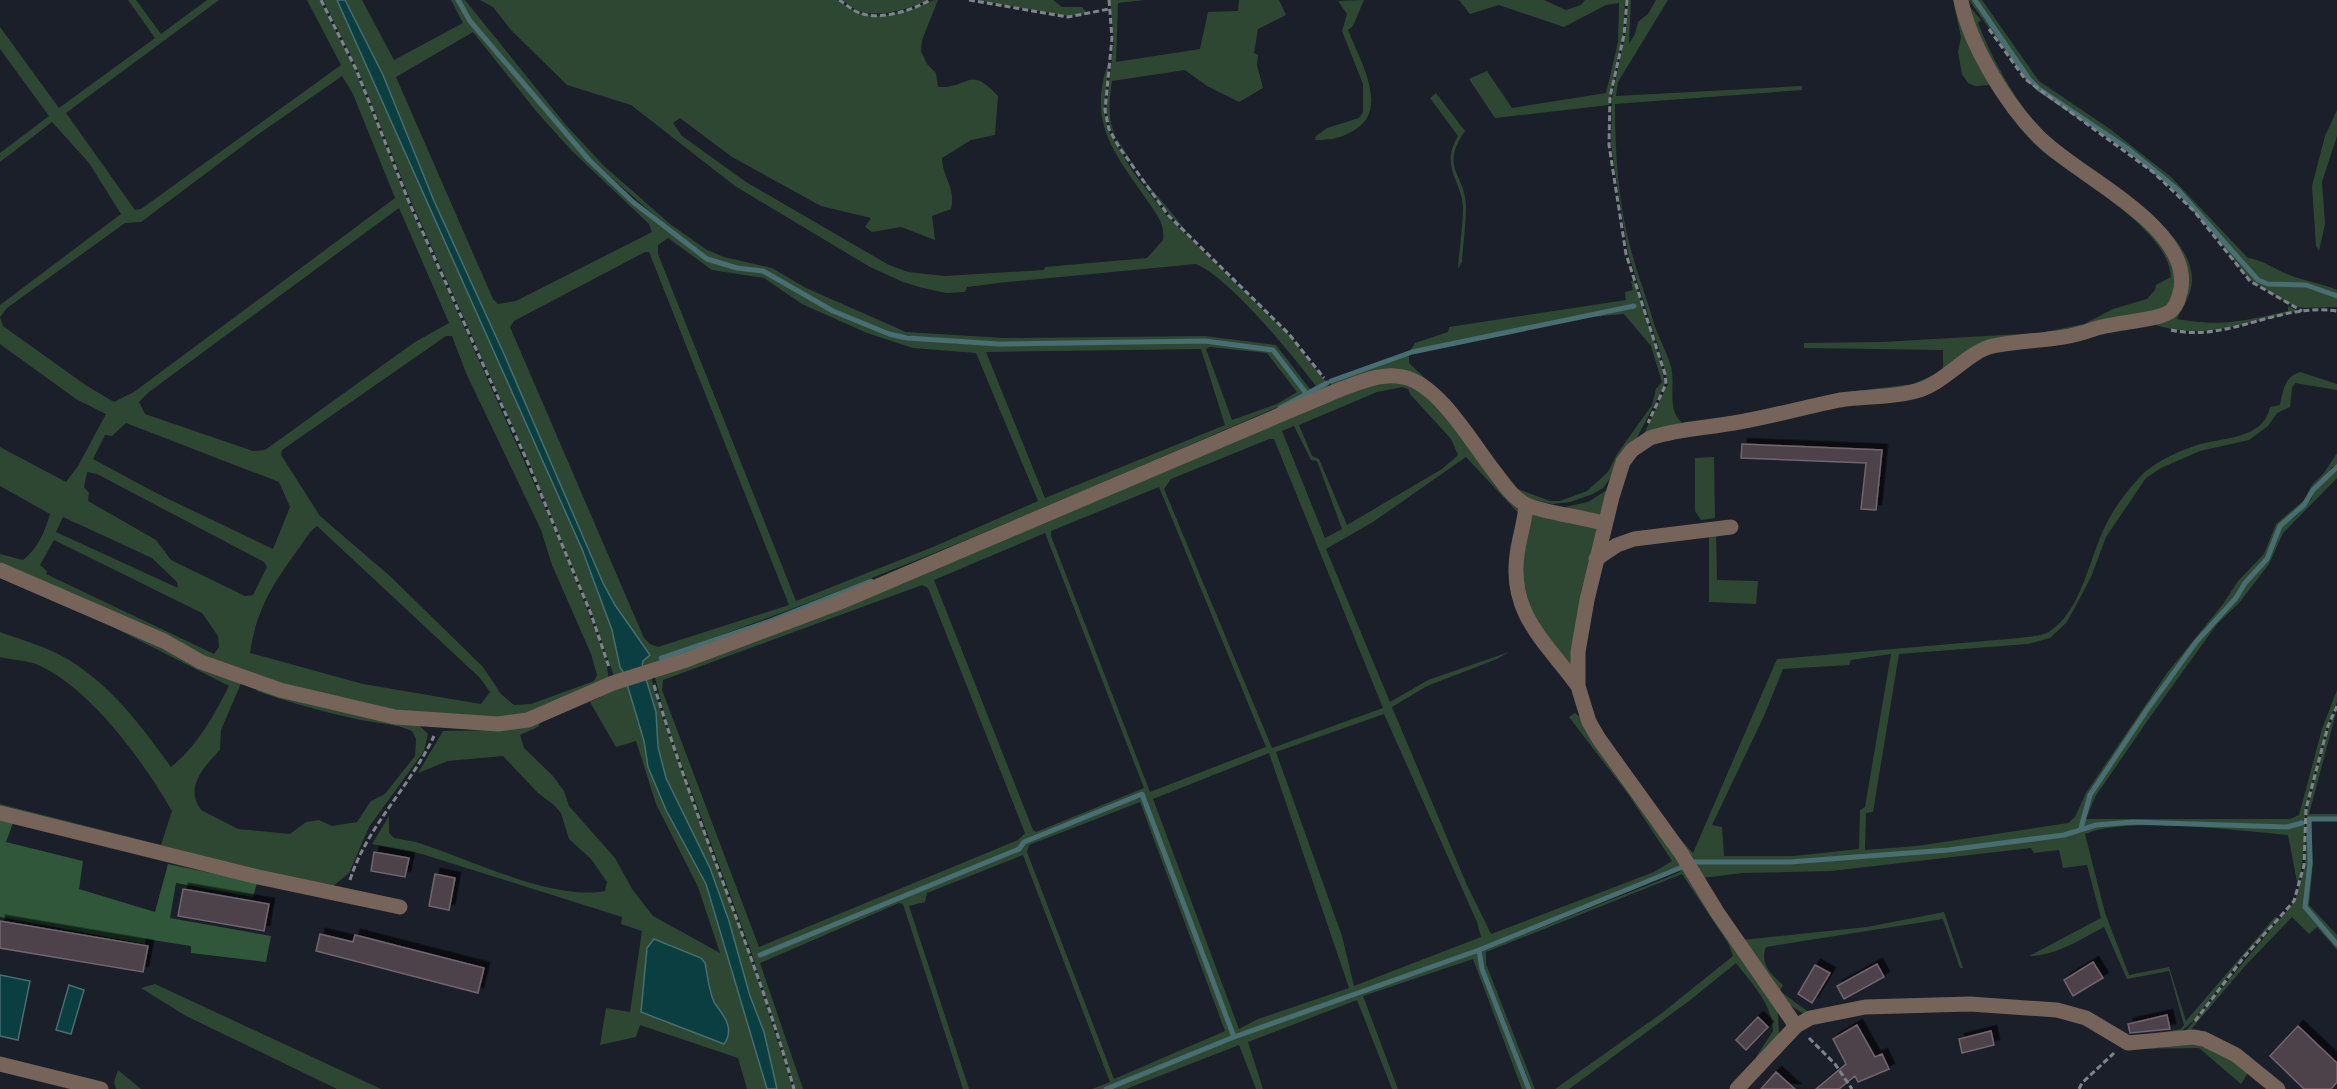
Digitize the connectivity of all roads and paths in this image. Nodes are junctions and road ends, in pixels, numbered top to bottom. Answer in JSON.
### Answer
{"nodes":[{"id":1,"x":321,"y":0,"type":"edge"},
{"id":2,"x":839,"y":0,"type":"edge"},
{"id":3,"x":930,"y":0,"type":"edge"},
{"id":4,"x":969,"y":0,"type":"edge"},
{"id":5,"x":1109,"y":0,"type":"edge"},
{"id":6,"x":1627,"y":0,"type":"edge"},
{"id":7,"x":1961,"y":0,"type":"edge"},
{"id":8,"x":1109,"y":9,"type":"junction"},
{"id":9,"x":1989,"y":29,"type":"dead end"},
{"id":10,"x":2337,"y":311,"type":"edge"},
{"id":11,"x":2302,"y":312,"type":"junction"},
{"id":12,"x":2166,"y":329,"type":"dead end"},
{"id":13,"x":1334,"y":392,"type":"junction"},
{"id":14,"x":1647,"y":424,"type":"dead end"},
{"id":15,"x":1526,"y":505,"type":"junction"},
{"id":16,"x":1605,"y":524,"type":"junction"},
{"id":17,"x":1731,"y":527,"type":"dead end"},
{"id":18,"x":1596,"y":559,"type":"junction"},
{"id":19,"x":0,"y":570,"type":"edge"},
{"id":20,"x":650,"y":673,"type":"junction"},
{"id":21,"x":617,"y":682,"type":"junction"},
{"id":22,"x":1578,"y":686,"type":"junction"},
{"id":23,"x":2337,"y":706,"type":"edge"},
{"id":24,"x":440,"y":721,"type":"junction"},
{"id":25,"x":0,"y":813,"type":"edge"},
{"id":26,"x":345,"y":896,"type":"junction"},
{"id":27,"x":400,"y":906,"type":"dead end"},
{"id":28,"x":1796,"y":1026,"type":"junction"},
{"id":29,"x":2175,"y":1039,"type":"junction"},
{"id":30,"x":2128,"y":1042,"type":"junction"},
{"id":31,"x":0,"y":1064,"type":"edge"},
{"id":32,"x":101,"y":1089,"type":"edge"},
{"id":33,"x":794,"y":1089,"type":"edge"},
{"id":34,"x":1737,"y":1089,"type":"edge"},
{"id":35,"x":1852,"y":1089,"type":"edge"},
{"id":36,"x":2079,"y":1089,"type":"edge"},
{"id":37,"x":2278,"y":1089,"type":"edge"}],
"edges":[{"from":1,"to":21,"type":"path"},
{"from":2,"to":3,"type":"path"},
{"from":4,"to":8,"type":"path"},
{"from":5,"to":8,"type":"path"},
{"from":6,"to":14,"type":"path"},
{"from":7,"to":16,"type":"street"},
{"from":8,"to":13,"type":"path"},
{"from":9,"to":11,"type":"path"},
{"from":10,"to":11,"type":"path"},
{"from":11,"to":12,"type":"path"},
{"from":13,"to":15,"type":"street"},
{"from":13,"to":20,"type":"street"},
{"from":15,"to":16,"type":"street"},
{"from":15,"to":22,"type":"street"},
{"from":16,"to":18,"type":"street"},
{"from":17,"to":18,"type":"street"},
{"from":18,"to":22,"type":"street"},
{"from":19,"to":24,"type":"street"},
{"from":20,"to":21,"type":"street"},
{"from":20,"to":33,"type":"path"},
{"from":21,"to":24,"type":"street"},
{"from":22,"to":28,"type":"street"},
{"from":23,"to":29,"type":"path"},
{"from":24,"to":26,"type":"path"},
{"from":25,"to":26,"type":"street"},
{"from":26,"to":27,"type":"street"},
{"from":28,"to":30,"type":"street"},
{"from":28,"to":34,"type":"street"},
{"from":28,"to":35,"type":"path"},
{"from":29,"to":30,"type":"street"},
{"from":29,"to":37,"type":"street"},
{"from":30,"to":36,"type":"path"},
{"from":31,"to":32,"type":"street"}]}
